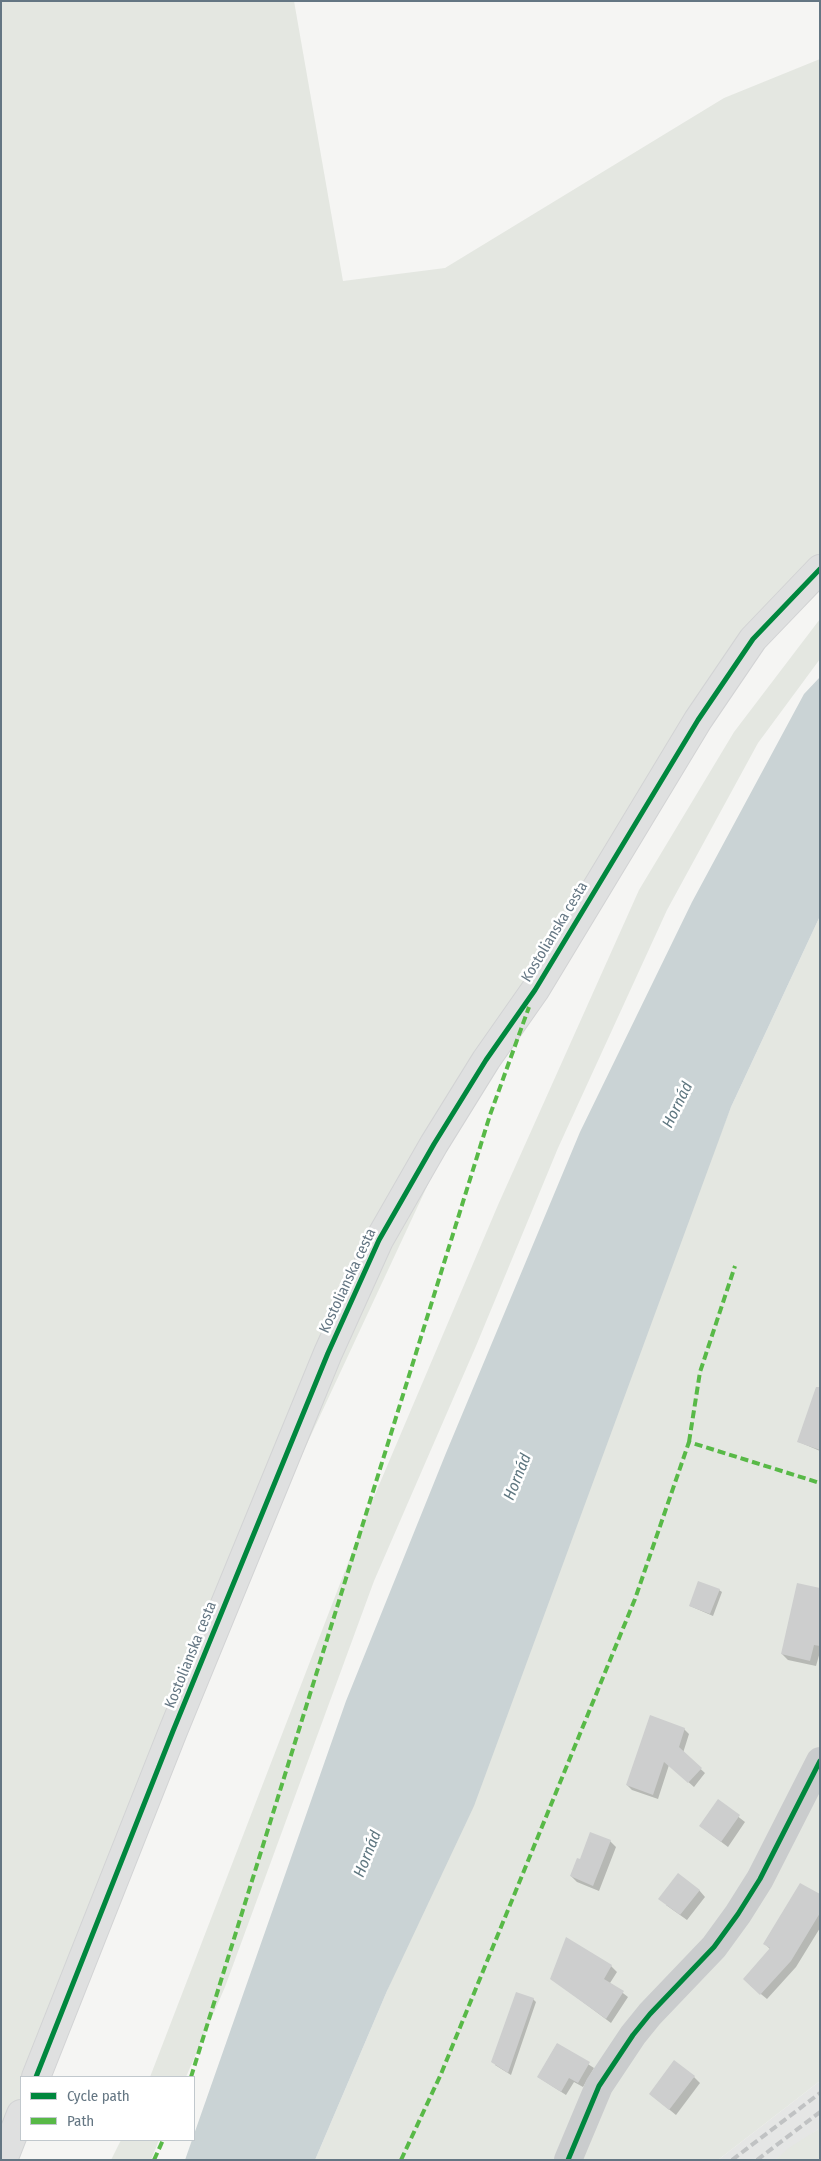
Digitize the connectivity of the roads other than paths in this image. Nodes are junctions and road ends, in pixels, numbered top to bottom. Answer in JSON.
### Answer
{"nodes":[{"id":1,"x":820,"y":569,"type":"edge"},
{"id":2,"x":820,"y":1761,"type":"edge"},
{"id":3,"x":36,"y":2076,"type":"edge"},
{"id":4,"x":20,"y":2117,"type":"edge"},
{"id":5,"x":3,"y":2160,"type":"edge"},
{"id":6,"x":568,"y":2160,"type":"edge"}],
"edges":[{"from":1,"to":3,"type":"street","name":"Kostolianska cesta"},
{"from":2,"to":6,"type":"street"},
{"from":4,"to":5,"type":"street"}]}
